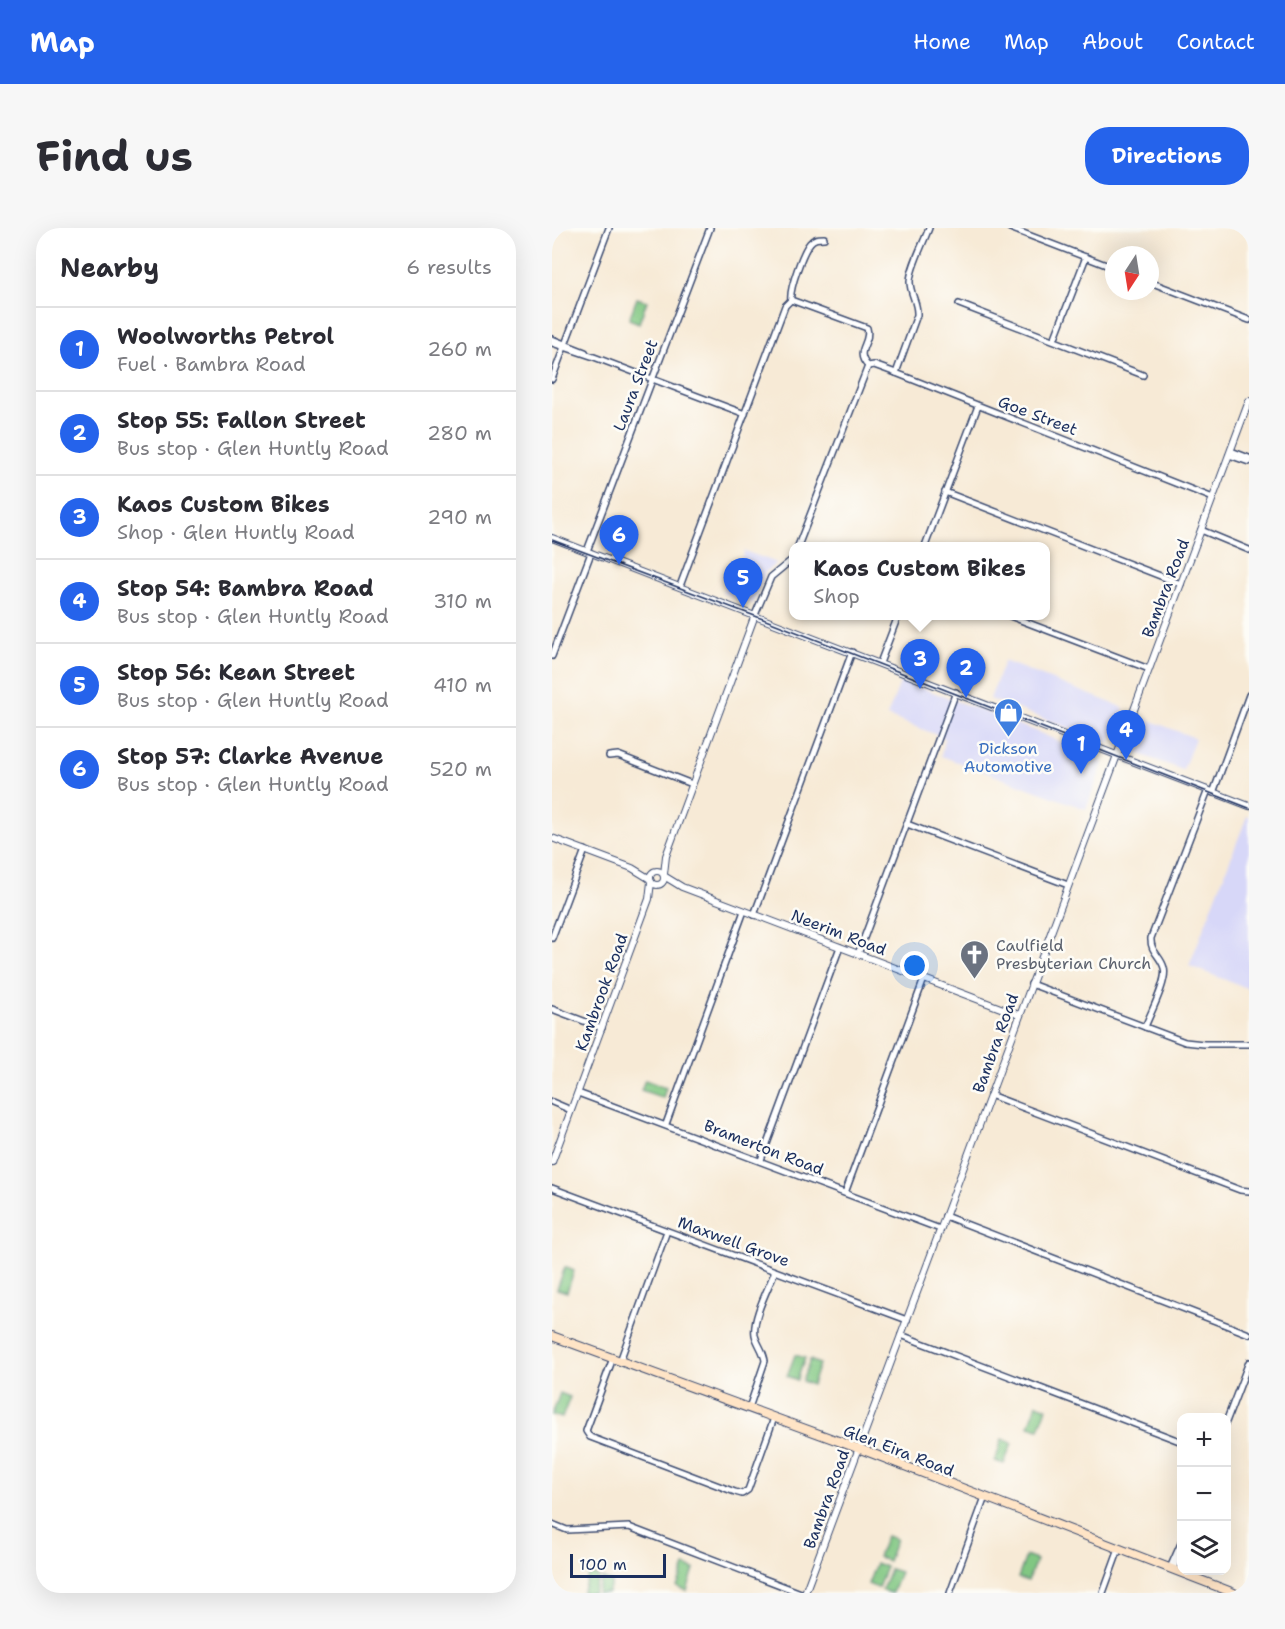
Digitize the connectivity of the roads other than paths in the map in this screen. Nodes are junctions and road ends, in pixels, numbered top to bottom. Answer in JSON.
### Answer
{"nodes":[{"id":1,"x":609,"y":228,"type":"edge"},
{"id":2,"x":710,"y":228,"type":"edge"},
{"id":3,"x":930,"y":228,"type":"edge"},
{"id":4,"x":1010,"y":228,"type":"edge"},
{"id":5,"x":824,"y":238,"type":"dead end"},
{"id":6,"x":1086,"y":257,"type":"junction"},
{"id":7,"x":1105,"y":264,"type":"edge"},
{"id":8,"x":1159,"y":285,"type":"edge"},
{"id":9,"x":791,"y":300,"type":"junction"},
{"id":10,"x":959,"y":304,"type":"dead end"},
{"id":11,"x":1248,"y":320,"type":"edge"},
{"id":12,"x":1054,"y":340,"type":"junction"},
{"id":13,"x":552,"y":341,"type":"edge"},
{"id":14,"x":565,"y":345,"type":"junction"},
{"id":15,"x":868,"y":366,"type":"junction"},
{"id":16,"x":896,"y":373,"type":"junction"},
{"id":17,"x":1143,"y":375,"type":"dead end"},
{"id":18,"x":652,"y":378,"type":"junction"},
{"id":19,"x":552,"y":379,"type":"edge"},
{"id":20,"x":1249,"y":401,"type":"edge"},
{"id":21,"x":978,"y":406,"type":"junction"},
{"id":22,"x":745,"y":414,"type":"junction"},
{"id":23,"x":1230,"y":453,"type":"junction"},
{"id":24,"x":1249,"y":460,"type":"edge"},
{"id":25,"x":945,"y":492,"type":"junction"},
{"id":26,"x":1213,"y":498,"type":"junction"},
{"id":27,"x":1200,"y":532,"type":"junction"},
{"id":28,"x":552,"y":538,"type":"edge"},
{"id":29,"x":800,"y":542,"type":"edge"},
{"id":30,"x":926,"y":542,"type":"edge"},
{"id":31,"x":1249,"y":550,"type":"edge"},
{"id":32,"x":589,"y":552,"type":"junction"},
{"id":33,"x":789,"y":562,"type":"edge"},
{"id":34,"x":1181,"y":584,"type":"junction"},
{"id":35,"x":680,"y":586,"type":"junction"},
{"id":36,"x":755,"y":615,"type":"junction"},
{"id":37,"x":896,"y":620,"type":"edge"},
{"id":38,"x":1023,"y":620,"type":"edge"},
{"id":39,"x":852,"y":652,"type":"junction"},
{"id":40,"x":552,"y":656,"type":"edge"},
{"id":41,"x":880,"y":663,"type":"junction"},
{"id":42,"x":1149,"y":669,"type":"junction"},
{"id":43,"x":956,"y":692,"type":"junction"},
{"id":44,"x":1249,"y":695,"type":"edge"},
{"id":45,"x":1116,"y":755,"type":"junction"},
{"id":46,"x":609,"y":756,"type":"dead end"},
{"id":47,"x":693,"y":784,"type":"junction"},
{"id":48,"x":1210,"y":791,"type":"junction"},
{"id":49,"x":1249,"y":806,"type":"edge"},
{"id":50,"x":907,"y":824,"type":"junction"},
{"id":51,"x":552,"y":838,"type":"edge"},
{"id":52,"x":585,"y":850,"type":"junction"},
{"id":53,"x":666,"y":856,"type":"junction"},
{"id":54,"x":632,"y":868,"type":"junction"},
{"id":55,"x":654,"y":871,"type":"junction"},
{"id":56,"x":664,"y":875,"type":"junction"},
{"id":57,"x":651,"y":881,"type":"junction"},
{"id":58,"x":661,"y":884,"type":"junction"},
{"id":59,"x":1068,"y":885,"type":"junction"},
{"id":60,"x":682,"y":887,"type":"junction"},
{"id":61,"x":649,"y":899,"type":"junction"},
{"id":62,"x":744,"y":911,"type":"junction"},
{"id":63,"x":754,"y":915,"type":"junction"},
{"id":64,"x":552,"y":938,"type":"edge"},
{"id":65,"x":840,"y":947,"type":"junction"},
{"id":66,"x":858,"y":954,"type":"junction"},
{"id":67,"x":924,"y":979,"type":"junction"},
{"id":68,"x":1031,"y":984,"type":"junction"},
{"id":69,"x":552,"y":1009,"type":"edge"},
{"id":70,"x":1019,"y":1015,"type":"junction"},
{"id":71,"x":1145,"y":1027,"type":"junction"},
{"id":72,"x":602,"y":1028,"type":"junction"},
{"id":73,"x":1249,"y":1044,"type":"edge"},
{"id":74,"x":578,"y":1093,"type":"junction"},
{"id":75,"x":990,"y":1095,"type":"junction"},
{"id":76,"x":552,"y":1102,"type":"edge"},
{"id":77,"x":572,"y":1110,"type":"junction"},
{"id":78,"x":666,"y":1124,"type":"junction"},
{"id":79,"x":761,"y":1160,"type":"junction"},
{"id":80,"x":552,"y":1162,"type":"edge"},
{"id":81,"x":552,"y":1188,"type":"edge"},
{"id":82,"x":1249,"y":1191,"type":"edge"},
{"id":83,"x":845,"y":1193,"type":"junction"},
{"id":84,"x":945,"y":1216,"type":"junction"},
{"id":85,"x":940,"y":1229,"type":"junction"},
{"id":86,"x":668,"y":1231,"type":"junction"},
{"id":87,"x":775,"y":1271,"type":"junction"},
{"id":88,"x":906,"y":1320,"type":"junction"},
{"id":89,"x":1249,"y":1334,"type":"edge"},
{"id":90,"x":901,"y":1335,"type":"junction"},
{"id":91,"x":552,"y":1336,"type":"edge"},
{"id":92,"x":616,"y":1359,"type":"junction"},
{"id":93,"x":1249,"y":1362,"type":"edge"},
{"id":94,"x":749,"y":1408,"type":"junction"},
{"id":95,"x":1230,"y":1413,"type":"edge"},
{"id":96,"x":774,"y":1418,"type":"junction"},
{"id":97,"x":1177,"y":1440,"type":"edge"},
{"id":98,"x":859,"y":1449,"type":"junction"},
{"id":99,"x":985,"y":1497,"type":"junction"},
{"id":100,"x":552,"y":1524,"type":"edge"},
{"id":101,"x":1119,"y":1549,"type":"junction"},
{"id":102,"x":1177,"y":1555,"type":"edge"},
{"id":103,"x":1172,"y":1569,"type":"junction"},
{"id":104,"x":801,"y":1593,"type":"edge"},
{"id":105,"x":805,"y":1593,"type":"edge"},
{"id":106,"x":950,"y":1593,"type":"edge"},
{"id":107,"x":1103,"y":1593,"type":"edge"},
{"id":108,"x":1234,"y":1593,"type":"edge"}],
"edges":[{"from":1,"to":14,"type":"street"},
{"from":2,"to":18,"type":"street","name":"Laura Street"},
{"from":3,"to":16,"type":"street"},
{"from":4,"to":6,"type":"street"},
{"from":5,"to":9,"type":"street"},
{"from":6,"to":7,"type":"street"},
{"from":6,"to":12,"type":"street"},
{"from":8,"to":11,"type":"street"},
{"from":9,"to":15,"type":"street"},
{"from":9,"to":22,"type":"street"},
{"from":10,"to":12,"type":"street"},
{"from":12,"to":17,"type":"street"},
{"from":13,"to":14,"type":"street"},
{"from":14,"to":18,"type":"street"},
{"from":14,"to":19,"type":"street"},
{"from":15,"to":16,"type":"street","name":"Goe Street"},
{"from":15,"to":29,"type":"street"},
{"from":16,"to":21,"type":"street","name":"Goe Street"},
{"from":18,"to":22,"type":"street"},
{"from":18,"to":32,"type":"street","name":"Laura Street"},
{"from":20,"to":23,"type":"street","name":"Bambra Road"},
{"from":21,"to":25,"type":"street"},
{"from":21,"to":26,"type":"street","name":"Goe Street"},
{"from":22,"to":35,"type":"street"},
{"from":23,"to":24,"type":"street"},
{"from":23,"to":26,"type":"street","name":"Bambra Road"},
{"from":25,"to":30,"type":"street"},
{"from":25,"to":34,"type":"street"},
{"from":26,"to":27,"type":"street","name":"Bambra Road"},
{"from":27,"to":31,"type":"street"},
{"from":27,"to":34,"type":"street","name":"Bambra Road"},
{"from":28,"to":32,"type":"street"},
{"from":32,"to":35,"type":"street"},
{"from":32,"to":40,"type":"street","name":"Laura Street"},
{"from":33,"to":36,"type":"street"},
{"from":34,"to":42,"type":"street","name":"Bambra Road"},
{"from":35,"to":36,"type":"street"},
{"from":36,"to":39,"type":"street"},
{"from":36,"to":47,"type":"street"},
{"from":37,"to":41,"type":"street"},
{"from":38,"to":42,"type":"street"},
{"from":39,"to":41,"type":"street"},
{"from":39,"to":63,"type":"street"},
{"from":41,"to":43,"type":"street"},
{"from":42,"to":45,"type":"street","name":"Bambra Road"},
{"from":43,"to":45,"type":"street"},
{"from":43,"to":50,"type":"street"},
{"from":44,"to":48,"type":"street"},
{"from":45,"to":48,"type":"street"},
{"from":45,"to":59,"type":"street","name":"Bambra Road"},
{"from":46,"to":47,"type":"street"},
{"from":47,"to":53,"type":"street"},
{"from":48,"to":49,"type":"street"},
{"from":48,"to":71,"type":"street"},
{"from":50,"to":59,"type":"street"},
{"from":50,"to":66,"type":"street"},
{"from":51,"to":52,"type":"street"},
{"from":52,"to":54,"type":"street"},
{"from":52,"to":64,"type":"street"},
{"from":53,"to":55,"type":"street"},
{"from":53,"to":56,"type":"street"},
{"from":54,"to":55,"type":"street"},
{"from":54,"to":57,"type":"street"},
{"from":55,"to":56,"type":"street","name":"Neerim Road"},
{"from":55,"to":57,"type":"street","name":"Kambrook Road"},
{"from":56,"to":58,"type":"street","name":"Kambrook Road"},
{"from":56,"to":60,"type":"street","name":"Neerim Road"},
{"from":57,"to":58,"type":"street","name":"Neerim Road"},
{"from":57,"to":61,"type":"street","name":"Kambrook Road"},
{"from":58,"to":60,"type":"street","name":"Neerim Road"},
{"from":58,"to":61,"type":"street","name":"Kambrook Road"},
{"from":59,"to":68,"type":"street","name":"Bambra Road"},
{"from":60,"to":62,"type":"street","name":"Neerim Road"},
{"from":61,"to":72,"type":"street","name":"Kambrook Road"},
{"from":62,"to":63,"type":"street","name":"Neerim Road"},
{"from":62,"to":78,"type":"street"},
{"from":63,"to":65,"type":"street","name":"Neerim Road"},
{"from":65,"to":66,"type":"street","name":"Neerim Road"},
{"from":65,"to":79,"type":"street"},
{"from":66,"to":67,"type":"street","name":"Neerim Road"},
{"from":67,"to":70,"type":"street","name":"Neerim Road"},
{"from":67,"to":83,"type":"street"},
{"from":68,"to":70,"type":"street","name":"Bambra Road"},
{"from":68,"to":71,"type":"street"},
{"from":69,"to":72,"type":"street"},
{"from":70,"to":75,"type":"street","name":"Bambra Road"},
{"from":71,"to":73,"type":"street"},
{"from":72,"to":74,"type":"street","name":"Kambrook Road"},
{"from":74,"to":77,"type":"street","name":"Kambrook Road"},
{"from":74,"to":78,"type":"street","name":"Bramerton Road"},
{"from":75,"to":82,"type":"street"},
{"from":75,"to":84,"type":"street","name":"Bambra Road"},
{"from":76,"to":77,"type":"street"},
{"from":77,"to":80,"type":"street","name":"Kambrook Road"},
{"from":78,"to":79,"type":"street","name":"Bramerton Road"},
{"from":79,"to":83,"type":"street","name":"Bramerton Road"},
{"from":81,"to":86,"type":"street","name":"Maxwell Grove"},
{"from":83,"to":85,"type":"street","name":"Bramerton Road"},
{"from":84,"to":85,"type":"street","name":"Bambra Road"},
{"from":84,"to":89,"type":"street"},
{"from":85,"to":88,"type":"street","name":"Bambra Road"},
{"from":86,"to":87,"type":"street","name":"Maxwell Grove"},
{"from":86,"to":92,"type":"street"},
{"from":87,"to":88,"type":"street","name":"Maxwell Grove"},
{"from":87,"to":94,"type":"street"},
{"from":88,"to":90,"type":"street","name":"Bambra Road"},
{"from":90,"to":97,"type":"street"},
{"from":90,"to":98,"type":"street","name":"Bambra Road"},
{"from":91,"to":92,"type":"main road","name":"Glen Eira Road"},
{"from":92,"to":94,"type":"main road","name":"Glen Eira Road"},
{"from":92,"to":96,"type":"street"},
{"from":93,"to":95,"type":"street"},
{"from":94,"to":96,"type":"main road","name":"Glen Eira Road"},
{"from":96,"to":98,"type":"main road","name":"Glen Eira Road"},
{"from":98,"to":99,"type":"main road","name":"Glen Eira Road"},
{"from":98,"to":105,"type":"street","name":"Bambra Road"},
{"from":99,"to":101,"type":"main road","name":"Glen Eira Road"},
{"from":99,"to":106,"type":"street"},
{"from":100,"to":104,"type":"street"},
{"from":101,"to":103,"type":"main road","name":"Glen Eira Road"},
{"from":101,"to":107,"type":"street"},
{"from":102,"to":103,"type":"street"},
{"from":103,"to":108,"type":"main road","name":"Glen Eira Road"}]}
